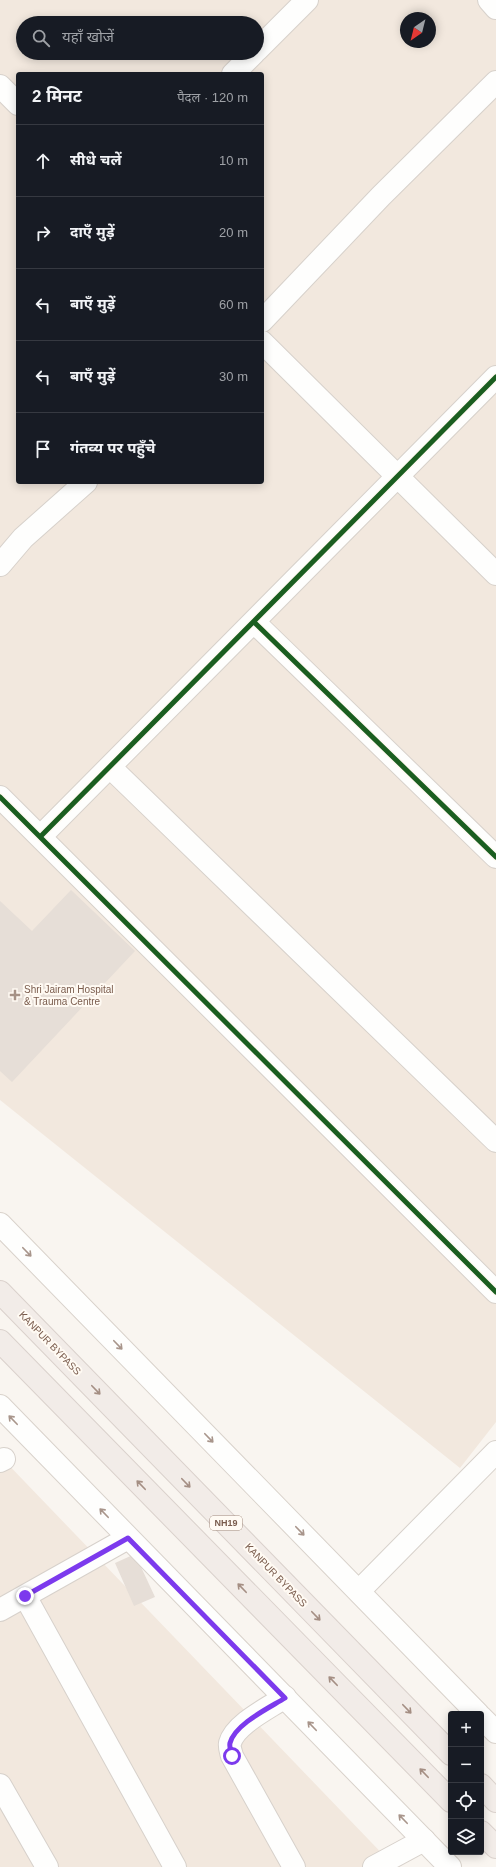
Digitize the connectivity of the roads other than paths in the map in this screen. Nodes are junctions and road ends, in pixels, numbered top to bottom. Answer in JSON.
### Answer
{"nodes":[{"id":1,"x":307,"y":0,"type":"edge"},
{"id":2,"x":489,"y":0,"type":"edge"},
{"id":3,"x":496,"y":8,"type":"edge"},
{"id":4,"x":264,"y":43,"type":"edge"},
{"id":5,"x":247,"y":60,"type":"edge"},
{"id":6,"x":235,"y":72,"type":"edge"},
{"id":7,"x":496,"y":82,"type":"edge"},
{"id":8,"x":0,"y":86,"type":"edge"},
{"id":9,"x":16,"y":102,"type":"edge"},
{"id":10,"x":264,"y":319,"type":"edge"},
{"id":11,"x":264,"y":344,"type":"edge"},
{"id":12,"x":496,"y":377,"type":"edge"},
{"id":13,"x":398,"y":477,"type":"junction"},
{"id":14,"x":84,"y":484,"type":"edge"},
{"id":15,"x":0,"y":565,"type":"edge"},
{"id":16,"x":496,"y":574,"type":"edge"},
{"id":17,"x":254,"y":622,"type":"junction"},
{"id":18,"x":110,"y":767,"type":"junction"},
{"id":19,"x":0,"y":798,"type":"edge"},
{"id":20,"x":40,"y":836,"type":"junction"},
{"id":21,"x":496,"y":856,"type":"edge"},
{"id":22,"x":496,"y":1141,"type":"edge"},
{"id":23,"x":0,"y":1224,"type":"edge"},
{"id":24,"x":0,"y":1292,"type":"edge"},
{"id":25,"x":496,"y":1292,"type":"edge"},
{"id":26,"x":0,"y":1341,"type":"edge"},
{"id":27,"x":0,"y":1406,"type":"edge"},
{"id":28,"x":496,"y":1452,"type":"edge"},
{"id":29,"x":128,"y":1538,"type":"junction"},
{"id":30,"x":358,"y":1591,"type":"junction"},
{"id":31,"x":25,"y":1596,"type":"junction"},
{"id":32,"x":0,"y":1610,"type":"edge"},
{"id":33,"x":285,"y":1698,"type":"junction"},
{"id":34,"x":475,"y":1711,"type":"edge"},
{"id":35,"x":484,"y":1720,"type":"edge"},
{"id":36,"x":496,"y":1732,"type":"edge"},
{"id":37,"x":448,"y":1751,"type":"edge"},
{"id":38,"x":0,"y":1785,"type":"edge"},
{"id":39,"x":484,"y":1788,"type":"edge"},
{"id":40,"x":448,"y":1798,"type":"edge"},
{"id":41,"x":496,"y":1801,"type":"edge"},
{"id":42,"x":484,"y":1835,"type":"edge"},
{"id":43,"x":424,"y":1840,"type":"junction"},
{"id":44,"x":496,"y":1847,"type":"edge"},
{"id":45,"x":377,"y":1866,"type":"edge"},
{"id":46,"x":47,"y":1867,"type":"edge"},
{"id":47,"x":175,"y":1867,"type":"edge"},
{"id":48,"x":294,"y":1867,"type":"edge"},
{"id":49,"x":450,"y":1867,"type":"edge"}],
"edges":[{"from":1,"to":4,"type":"street"},
{"from":2,"to":3,"type":"street"},
{"from":5,"to":6,"type":"street"},
{"from":7,"to":10,"type":"street"},
{"from":8,"to":9,"type":"street"},
{"from":11,"to":13,"type":"street"},
{"from":12,"to":13,"type":"street"},
{"from":13,"to":16,"type":"street"},
{"from":13,"to":17,"type":"street"},
{"from":14,"to":15,"type":"street"},
{"from":17,"to":18,"type":"street"},
{"from":17,"to":21,"type":"street"},
{"from":18,"to":20,"type":"street"},
{"from":18,"to":22,"type":"street"},
{"from":19,"to":20,"type":"street"},
{"from":20,"to":25,"type":"street"},
{"from":23,"to":30,"type":"street","one_way":true},
{"from":24,"to":37,"type":"highway","name":"KANPUR BYPASS","number":"NH19","one_way":true},
{"from":40,"to":26,"type":"highway","one_way":true},
{"from":29,"to":27,"type":"street","one_way":true},
{"from":28,"to":30,"type":"street"},
{"from":29,"to":31,"type":"street"},
{"from":29,"to":33,"type":"street"},
{"from":30,"to":34,"type":"street"},
{"from":31,"to":32,"type":"street"},
{"from":31,"to":47,"type":"street"},
{"from":43,"to":33,"type":"street","one_way":true},
{"from":33,"to":48,"type":"street"},
{"from":35,"to":36,"type":"street"},
{"from":38,"to":46,"type":"street"},
{"from":39,"to":41,"type":"highway"},
{"from":42,"to":44,"type":"highway"},
{"from":43,"to":45,"type":"street"},
{"from":43,"to":49,"type":"street"}]}
